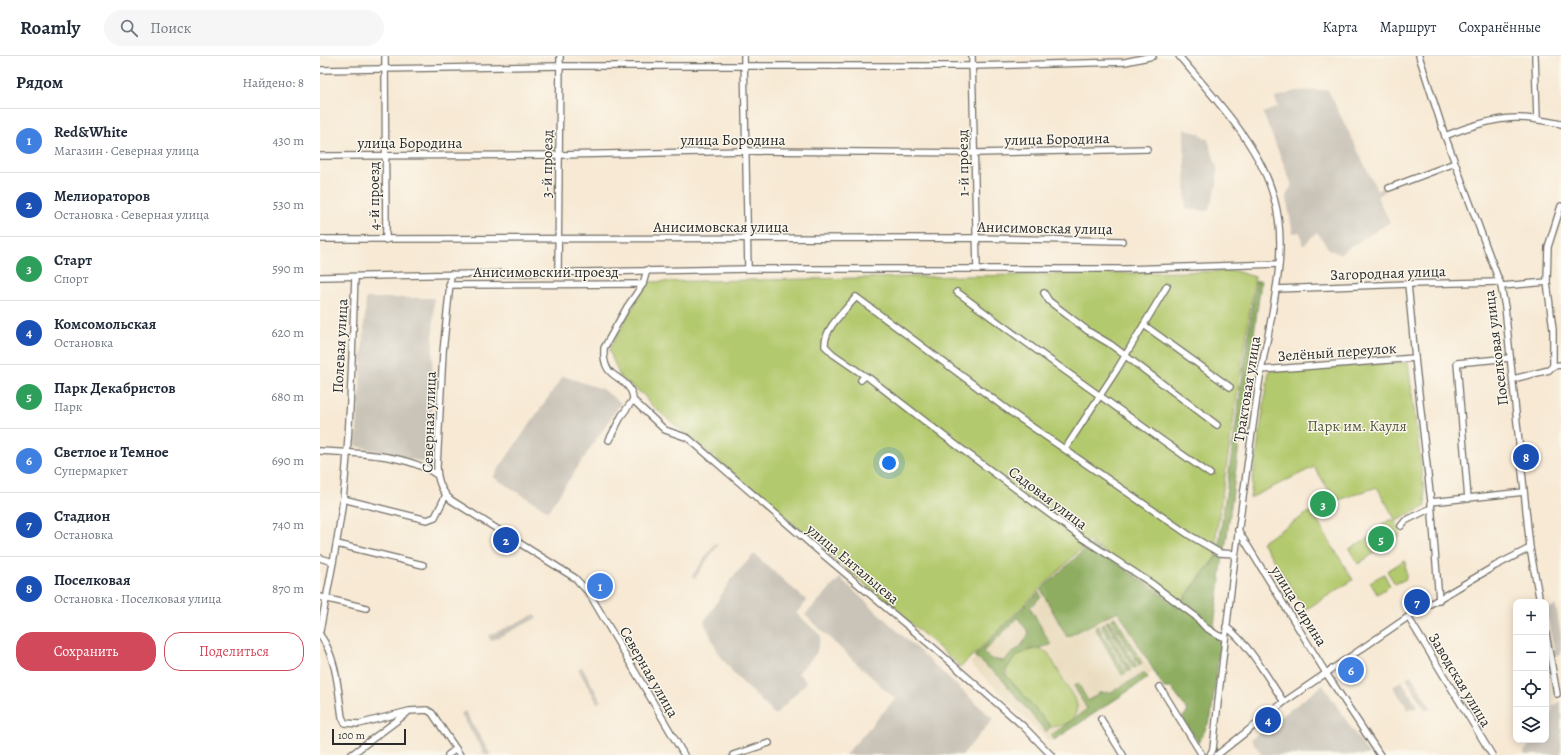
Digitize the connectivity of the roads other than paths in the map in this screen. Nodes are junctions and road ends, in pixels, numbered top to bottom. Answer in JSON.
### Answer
{"nodes":[{"id":1,"x":385,"y":56,"type":"edge"},
{"id":2,"x":560,"y":56,"type":"edge"},
{"id":3,"x":744,"y":56,"type":"edge"},
{"id":4,"x":972,"y":56,"type":"edge"},
{"id":5,"x":1153,"y":56,"type":"edge"},
{"id":6,"x":1179,"y":56,"type":"edge"},
{"id":7,"x":1419,"y":56,"type":"edge"},
{"id":8,"x":1535,"y":56,"type":"edge"},
{"id":9,"x":560,"y":66,"type":"junction"},
{"id":10,"x":744,"y":66,"type":"junction"},
{"id":11,"x":972,"y":66,"type":"junction"},
{"id":12,"x":385,"y":69,"type":"junction"},
{"id":13,"x":320,"y":70,"type":"edge"},
{"id":14,"x":1537,"y":119,"type":"junction"},
{"id":15,"x":1561,"y":124,"type":"edge"},
{"id":16,"x":1445,"y":136,"type":"junction"},
{"id":17,"x":1147,"y":149,"type":"dead end"},
{"id":18,"x":746,"y":152,"type":"junction"},
{"id":19,"x":975,"y":153,"type":"junction"},
{"id":20,"x":386,"y":155,"type":"junction"},
{"id":21,"x":558,"y":155,"type":"junction"},
{"id":22,"x":320,"y":156,"type":"edge"},
{"id":23,"x":1455,"y":163,"type":"junction"},
{"id":24,"x":1389,"y":188,"type":"dead end"},
{"id":25,"x":1561,"y":206,"type":"edge"},
{"id":26,"x":977,"y":238,"type":"junction"},
{"id":27,"x":320,"y":239,"type":"edge"},
{"id":28,"x":386,"y":240,"type":"junction"},
{"id":29,"x":558,"y":240,"type":"junction"},
{"id":30,"x":747,"y":240,"type":"junction"},
{"id":31,"x":1122,"y":241,"type":"dead end"},
{"id":32,"x":1279,"y":264,"type":"junction"},
{"id":33,"x":748,"y":268,"type":"junction"},
{"id":34,"x":977,"y":269,"type":"junction"},
{"id":35,"x":647,"y":270,"type":"junction"},
{"id":36,"x":558,"y":273,"type":"junction"},
{"id":37,"x":451,"y":274,"type":"junction"},
{"id":38,"x":320,"y":277,"type":"edge"},
{"id":39,"x":355,"y":277,"type":"junction"},
{"id":40,"x":1547,"y":282,"type":"junction"},
{"id":41,"x":643,"y":284,"type":"junction"},
{"id":42,"x":1408,"y":284,"type":"junction"},
{"id":43,"x":1501,"y":284,"type":"junction"},
{"id":44,"x":449,"y":285,"type":"junction"},
{"id":45,"x":1167,"y":286,"type":"dead end"},
{"id":46,"x":1276,"y":289,"type":"junction"},
{"id":47,"x":957,"y":292,"type":"dead end"},
{"id":48,"x":1044,"y":293,"type":"dead end"},
{"id":49,"x":1144,"y":325,"type":"junction"},
{"id":50,"x":1125,"y":355,"type":"junction"},
{"id":51,"x":1415,"y":358,"type":"junction"},
{"id":52,"x":1510,"y":358,"type":"junction"},
{"id":53,"x":1561,"y":365,"type":"edge"},
{"id":54,"x":1553,"y":366,"type":"junction"},
{"id":55,"x":1261,"y":370,"type":"junction"},
{"id":56,"x":1513,"y":379,"type":"junction"},
{"id":57,"x":1230,"y":387,"type":"dead end"},
{"id":58,"x":1100,"y":396,"type":"junction"},
{"id":59,"x":633,"y":400,"type":"junction"},
{"id":60,"x":1218,"y":425,"type":"dead end"},
{"id":61,"x":609,"y":440,"type":"dead end"},
{"id":62,"x":1065,"y":449,"type":"junction"},
{"id":63,"x":320,"y":451,"type":"edge"},
{"id":64,"x":347,"y":453,"type":"junction"},
{"id":65,"x":1210,"y":474,"type":"dead end"},
{"id":66,"x":437,"y":475,"type":"junction"},
{"id":67,"x":1524,"y":492,"type":"junction"},
{"id":68,"x":446,"y":496,"type":"junction"},
{"id":69,"x":343,"y":499,"type":"junction"},
{"id":70,"x":1468,"y":499,"type":"junction"},
{"id":71,"x":1431,"y":505,"type":"junction"},
{"id":72,"x":1401,"y":526,"type":"dead end"},
{"id":73,"x":1238,"y":530,"type":"junction"},
{"id":74,"x":337,"y":544,"type":"junction"},
{"id":75,"x":1530,"y":548,"type":"junction"},
{"id":76,"x":1235,"y":554,"type":"junction"},
{"id":77,"x":320,"y":558,"type":"edge"},
{"id":78,"x":333,"y":562,"type":"junction"},
{"id":79,"x":423,"y":564,"type":"dead end"},
{"id":80,"x":323,"y":598,"type":"edge"},
{"id":81,"x":1539,"y":599,"type":"edge"},
{"id":82,"x":1439,"y":600,"type":"junction"},
{"id":83,"x":366,"y":608,"type":"dead end"},
{"id":84,"x":1408,"y":617,"type":"junction"},
{"id":85,"x":1226,"y":627,"type":"junction"},
{"id":86,"x":320,"y":631,"type":"edge"},
{"id":87,"x":320,"y":635,"type":"edge"},
{"id":88,"x":1546,"y":635,"type":"edge"},
{"id":89,"x":1225,"y":638,"type":"junction"},
{"id":90,"x":1326,"y":673,"type":"junction"},
{"id":91,"x":1160,"y":687,"type":"dead end"},
{"id":92,"x":1557,"y":694,"type":"dead end"},
{"id":93,"x":1284,"y":702,"type":"junction"},
{"id":94,"x":409,"y":711,"type":"junction"},
{"id":95,"x":1101,"y":719,"type":"dead end"},
{"id":96,"x":769,"y":743,"type":"dead end"},
{"id":97,"x":456,"y":749,"type":"junction"},
{"id":98,"x":351,"y":755,"type":"edge"},
{"id":99,"x":448,"y":755,"type":"edge"},
{"id":100,"x":460,"y":755,"type":"edge"},
{"id":101,"x":684,"y":755,"type":"edge"},
{"id":102,"x":733,"y":755,"type":"edge"},
{"id":103,"x":1051,"y":755,"type":"edge"},
{"id":104,"x":1123,"y":755,"type":"edge"},
{"id":105,"x":1202,"y":755,"type":"edge"},
{"id":106,"x":1210,"y":755,"type":"edge"},
{"id":107,"x":1217,"y":755,"type":"edge"},
{"id":108,"x":1380,"y":755,"type":"edge"},
{"id":109,"x":1492,"y":755,"type":"edge"}],
"edges":[{"from":1,"to":12,"type":"street","name":"4-й проезд"},
{"from":2,"to":9,"type":"street","name":"3-й проезд"},
{"from":3,"to":10,"type":"street"},
{"from":4,"to":11,"type":"street","name":"1-й проезд"},
{"from":5,"to":11,"type":"street"},
{"from":6,"to":32,"type":"street","name":"Трактовая улица"},
{"from":7,"to":16,"type":"street","name":"Поселковая улица"},
{"from":8,"to":14,"type":"street"},
{"from":9,"to":10,"type":"street"},
{"from":9,"to":12,"type":"street"},
{"from":9,"to":21,"type":"street","name":"3-й проезд"},
{"from":10,"to":11,"type":"street"},
{"from":10,"to":18,"type":"street"},
{"from":11,"to":19,"type":"street","name":"1-й проезд"},
{"from":12,"to":13,"type":"street"},
{"from":12,"to":20,"type":"street","name":"4-й проезд"},
{"from":14,"to":15,"type":"street"},
{"from":14,"to":16,"type":"street"},
{"from":16,"to":23,"type":"street","name":"Поселковая улица"},
{"from":17,"to":19,"type":"street","name":"улица Бородина"},
{"from":18,"to":19,"type":"street","name":"улица Бородина"},
{"from":18,"to":21,"type":"street","name":"улица Бородина"},
{"from":18,"to":30,"type":"street"},
{"from":19,"to":26,"type":"street","name":"1-й проезд"},
{"from":20,"to":21,"type":"street","name":"улица Бородина"},
{"from":20,"to":22,"type":"street","name":"улица Бородина"},
{"from":20,"to":28,"type":"street","name":"4-й проезд"},
{"from":21,"to":29,"type":"street","name":"3-й проезд"},
{"from":23,"to":24,"type":"street"},
{"from":23,"to":43,"type":"street","name":"Поселковая улица"},
{"from":25,"to":40,"type":"street"},
{"from":26,"to":30,"type":"street","name":"Анисимовская улица"},
{"from":26,"to":31,"type":"street","name":"Анисимовская улица"},
{"from":26,"to":34,"type":"street","name":"1-й проезд"},
{"from":27,"to":28,"type":"street","name":"Анисимовская улица"},
{"from":28,"to":29,"type":"street","name":"Анисимовская улица"},
{"from":29,"to":30,"type":"street","name":"Анисимовская улица"},
{"from":29,"to":36,"type":"street","name":"3-й проезд"},
{"from":30,"to":33,"type":"street"},
{"from":32,"to":34,"type":"street"},
{"from":32,"to":46,"type":"street","name":"Трактовая улица"},
{"from":33,"to":34,"type":"street"},
{"from":33,"to":35,"type":"street"},
{"from":35,"to":36,"type":"street"},
{"from":35,"to":41,"type":"street","name":"улица Ентальцева"},
{"from":36,"to":37,"type":"street"},
{"from":37,"to":39,"type":"street"},
{"from":37,"to":44,"type":"street","name":"Северная улица"},
{"from":38,"to":39,"type":"street"},
{"from":39,"to":64,"type":"street","name":"Полевая улица"},
{"from":40,"to":43,"type":"street","name":"Загородная улица"},
{"from":40,"to":54,"type":"street"},
{"from":41,"to":44,"type":"street","name":"Анисимовский проезд"},
{"from":41,"to":59,"type":"street","name":"улица Ентальцева"},
{"from":42,"to":43,"type":"street","name":"Загородная улица"},
{"from":42,"to":46,"type":"street","name":"Загородная улица"},
{"from":42,"to":51,"type":"street"},
{"from":43,"to":52,"type":"street","name":"Поселковая улица"},
{"from":44,"to":66,"type":"street","name":"Северная улица"},
{"from":45,"to":49,"type":"street"},
{"from":46,"to":55,"type":"street","name":"Трактовая улица"},
{"from":47,"to":58,"type":"street"},
{"from":48,"to":50,"type":"street"},
{"from":49,"to":50,"type":"street"},
{"from":49,"to":57,"type":"street"},
{"from":50,"to":58,"type":"street"},
{"from":50,"to":60,"type":"street"},
{"from":51,"to":55,"type":"street","name":"Зелёный переулок"},
{"from":51,"to":71,"type":"street"},
{"from":52,"to":56,"type":"street","name":"Поселковая улица"},
{"from":52,"to":70,"type":"street"},
{"from":53,"to":54,"type":"street"},
{"from":54,"to":56,"type":"street"},
{"from":55,"to":73,"type":"street","name":"Трактовая улица"},
{"from":56,"to":67,"type":"street","name":"Поселковая улица"},
{"from":58,"to":62,"type":"street"},
{"from":58,"to":65,"type":"street"},
{"from":59,"to":61,"type":"street"},
{"from":59,"to":103,"type":"street","name":"улица Ентальцева"},
{"from":62,"to":76,"type":"street"},
{"from":62,"to":89,"type":"street","name":"Садовая улица"},
{"from":63,"to":64,"type":"street"},
{"from":64,"to":66,"type":"street"},
{"from":64,"to":69,"type":"street","name":"Полевая улица"},
{"from":66,"to":68,"type":"street","name":"Северная улица"},
{"from":67,"to":70,"type":"street"},
{"from":67,"to":75,"type":"street","name":"Поселковая улица"},
{"from":68,"to":69,"type":"street"},
{"from":68,"to":101,"type":"street","name":"Северная улица"},
{"from":69,"to":74,"type":"street","name":"Полевая улица"},
{"from":70,"to":71,"type":"street"},
{"from":71,"to":72,"type":"street"},
{"from":71,"to":82,"type":"street"},
{"from":73,"to":76,"type":"street","name":"Трактовая улица"},
{"from":73,"to":90,"type":"street","name":"улица Сирина"},
{"from":74,"to":78,"type":"street","name":"Полевая улица"},
{"from":74,"to":79,"type":"street"},
{"from":75,"to":81,"type":"street","name":"Поселковая улица"},
{"from":75,"to":82,"type":"street"},
{"from":76,"to":85,"type":"street","name":"Трактовая улица"},
{"from":77,"to":78,"type":"street"},
{"from":78,"to":80,"type":"street","name":"Полевая улица"},
{"from":80,"to":83,"type":"street"},
{"from":80,"to":86,"type":"street","name":"Полевая улица"},
{"from":82,"to":84,"type":"street"},
{"from":84,"to":90,"type":"street"},
{"from":84,"to":109,"type":"street","name":"Заводская улица"},
{"from":85,"to":89,"type":"street","name":"Трактовая улица"},
{"from":85,"to":93,"type":"street"},
{"from":87,"to":94,"type":"street"},
{"from":88,"to":92,"type":"street"},
{"from":89,"to":106,"type":"street","name":"Трактовая улица"},
{"from":90,"to":93,"type":"street"},
{"from":90,"to":108,"type":"street","name":"улица Сирина"},
{"from":91,"to":105,"type":"street"},
{"from":93,"to":107,"type":"street"},
{"from":94,"to":97,"type":"street"},
{"from":94,"to":98,"type":"street"},
{"from":95,"to":104,"type":"street"},
{"from":96,"to":102,"type":"street"},
{"from":97,"to":99,"type":"street"},
{"from":97,"to":100,"type":"street"}]}
